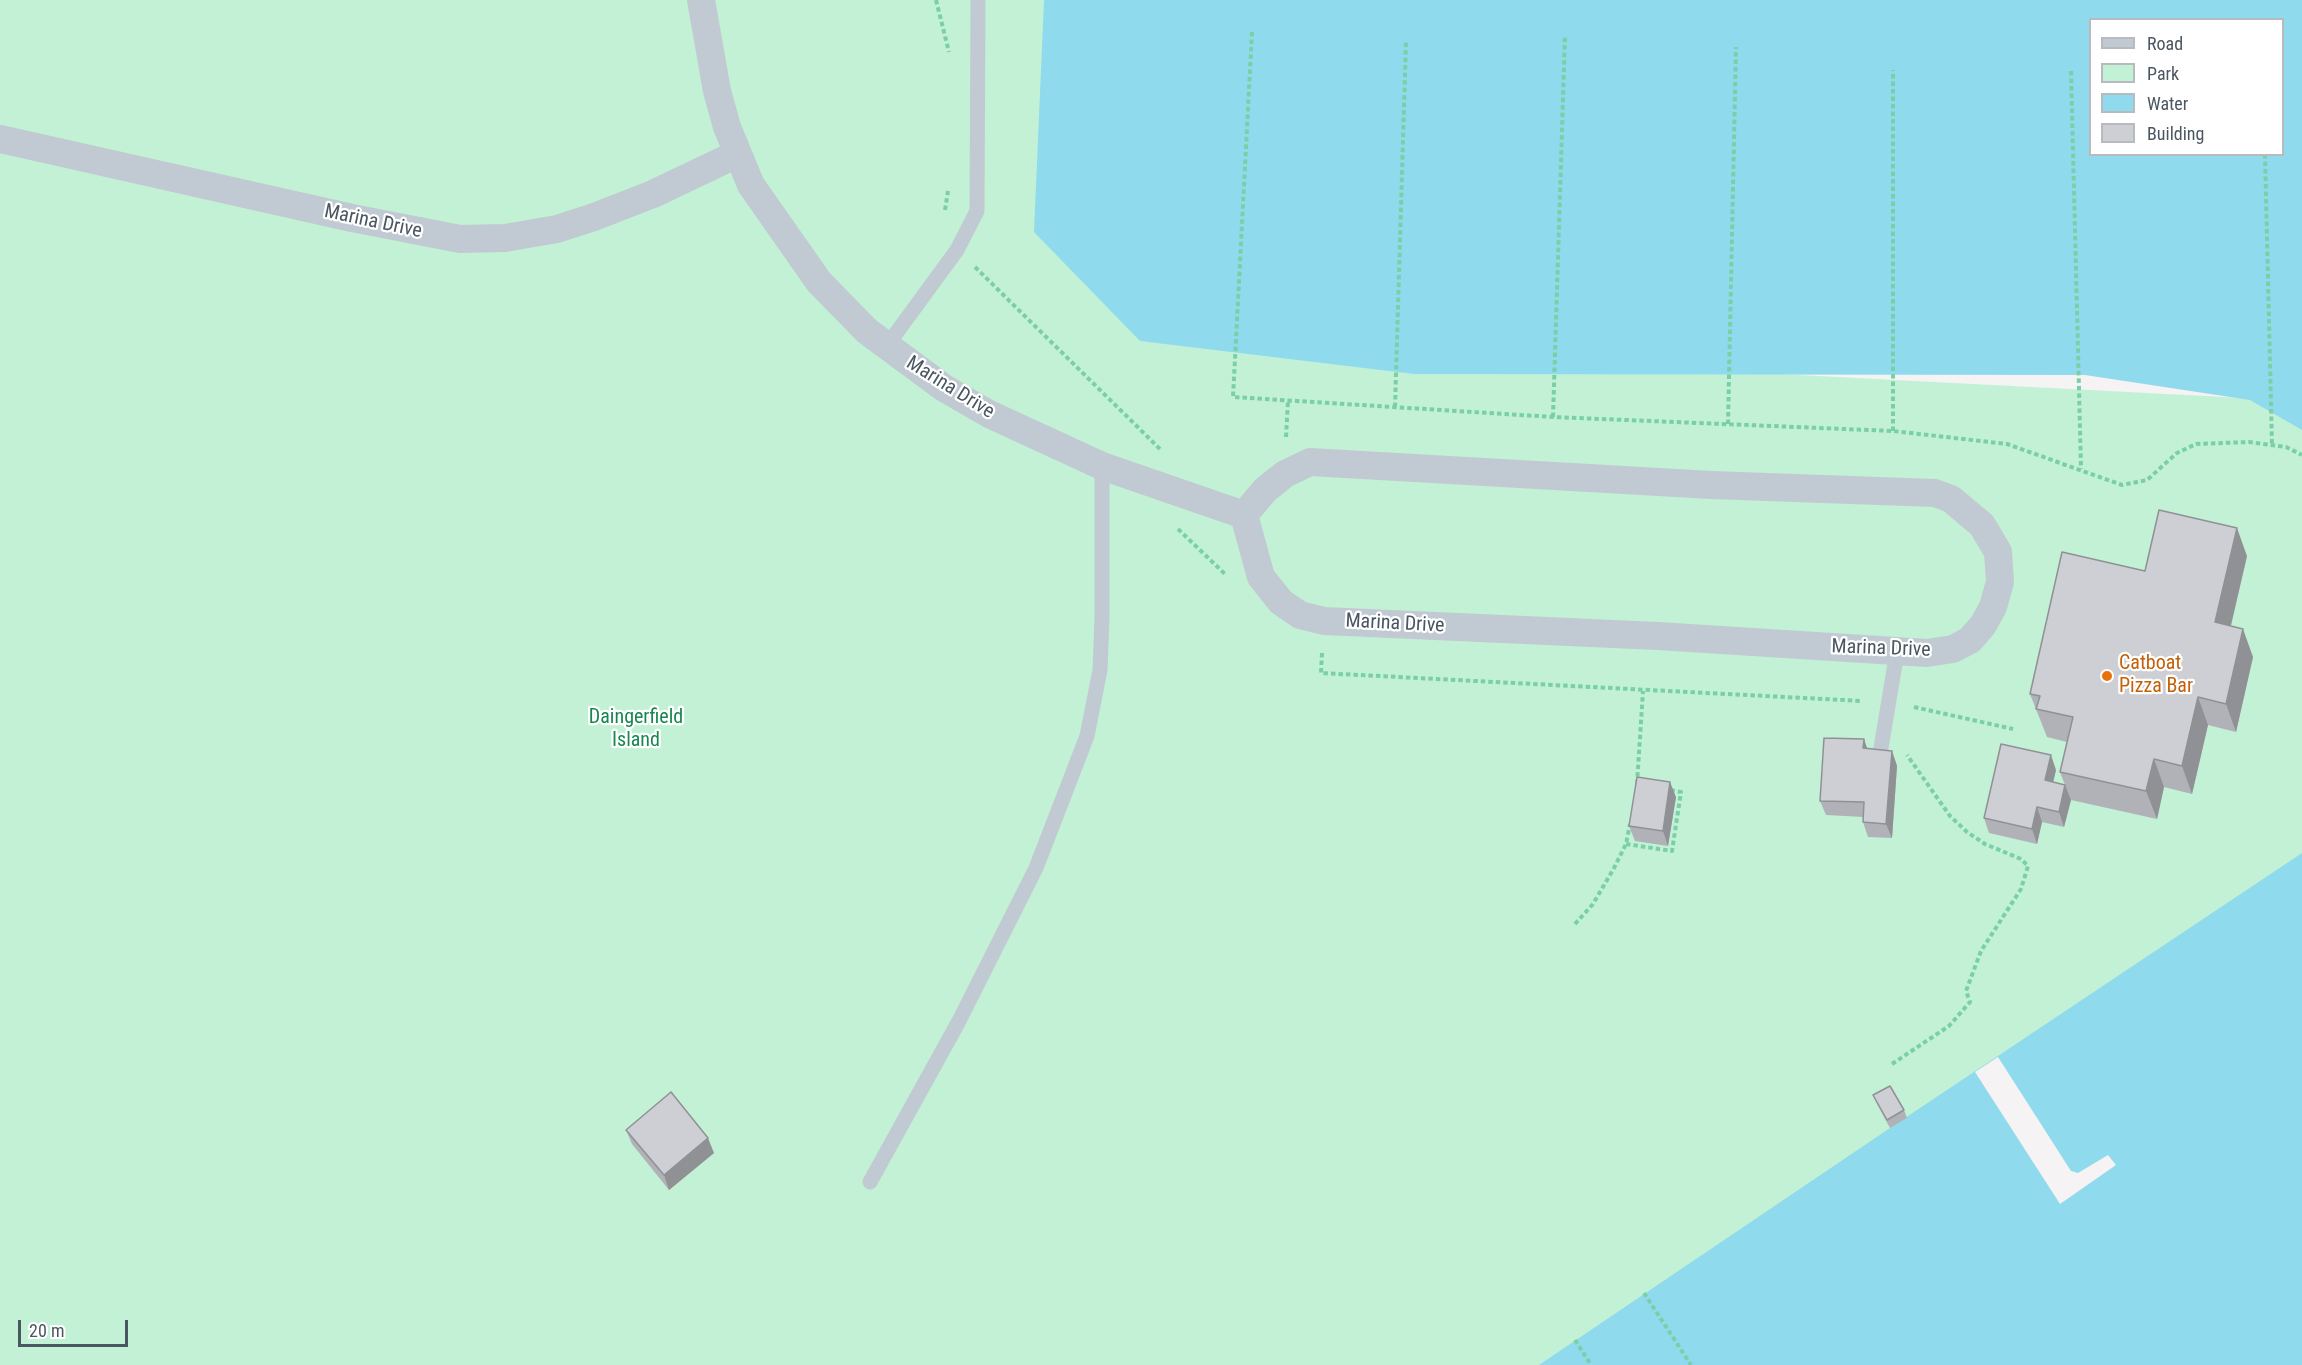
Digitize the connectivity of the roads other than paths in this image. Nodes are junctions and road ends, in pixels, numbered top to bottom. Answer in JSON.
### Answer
{"nodes":[{"id":1,"x":701,"y":0,"type":"edge"},
{"id":2,"x":978,"y":0,"type":"edge"},
{"id":3,"x":0,"y":139,"type":"edge"},
{"id":4,"x":737,"y":154,"type":"junction"},
{"id":5,"x":886,"y":347,"type":"junction"},
{"id":6,"x":1102,"y":466,"type":"junction"},
{"id":7,"x":1244,"y":515,"type":"junction"},
{"id":8,"x":1897,"y":652,"type":"junction"},
{"id":9,"x":1879,"y":760,"type":"edge"},
{"id":10,"x":870,"y":1182,"type":"dead end"}],
"edges":[{"from":1,"to":4,"type":"street","name":"Marina Drive"},
{"from":2,"to":5,"type":"lane"},
{"from":3,"to":4,"type":"street","name":"Marina Drive"},
{"from":4,"to":5,"type":"street","name":"Marina Drive"},
{"from":5,"to":6,"type":"street","name":"Marina Drive"},
{"from":6,"to":7,"type":"street","name":"Marina Drive"},
{"from":6,"to":10,"type":"lane"},
{"from":7,"to":8,"type":"street","name":"Marina Drive"},
{"from":7,"to":8,"type":"street","name":"Marina Drive"},
{"from":8,"to":9,"type":"lane"}]}
